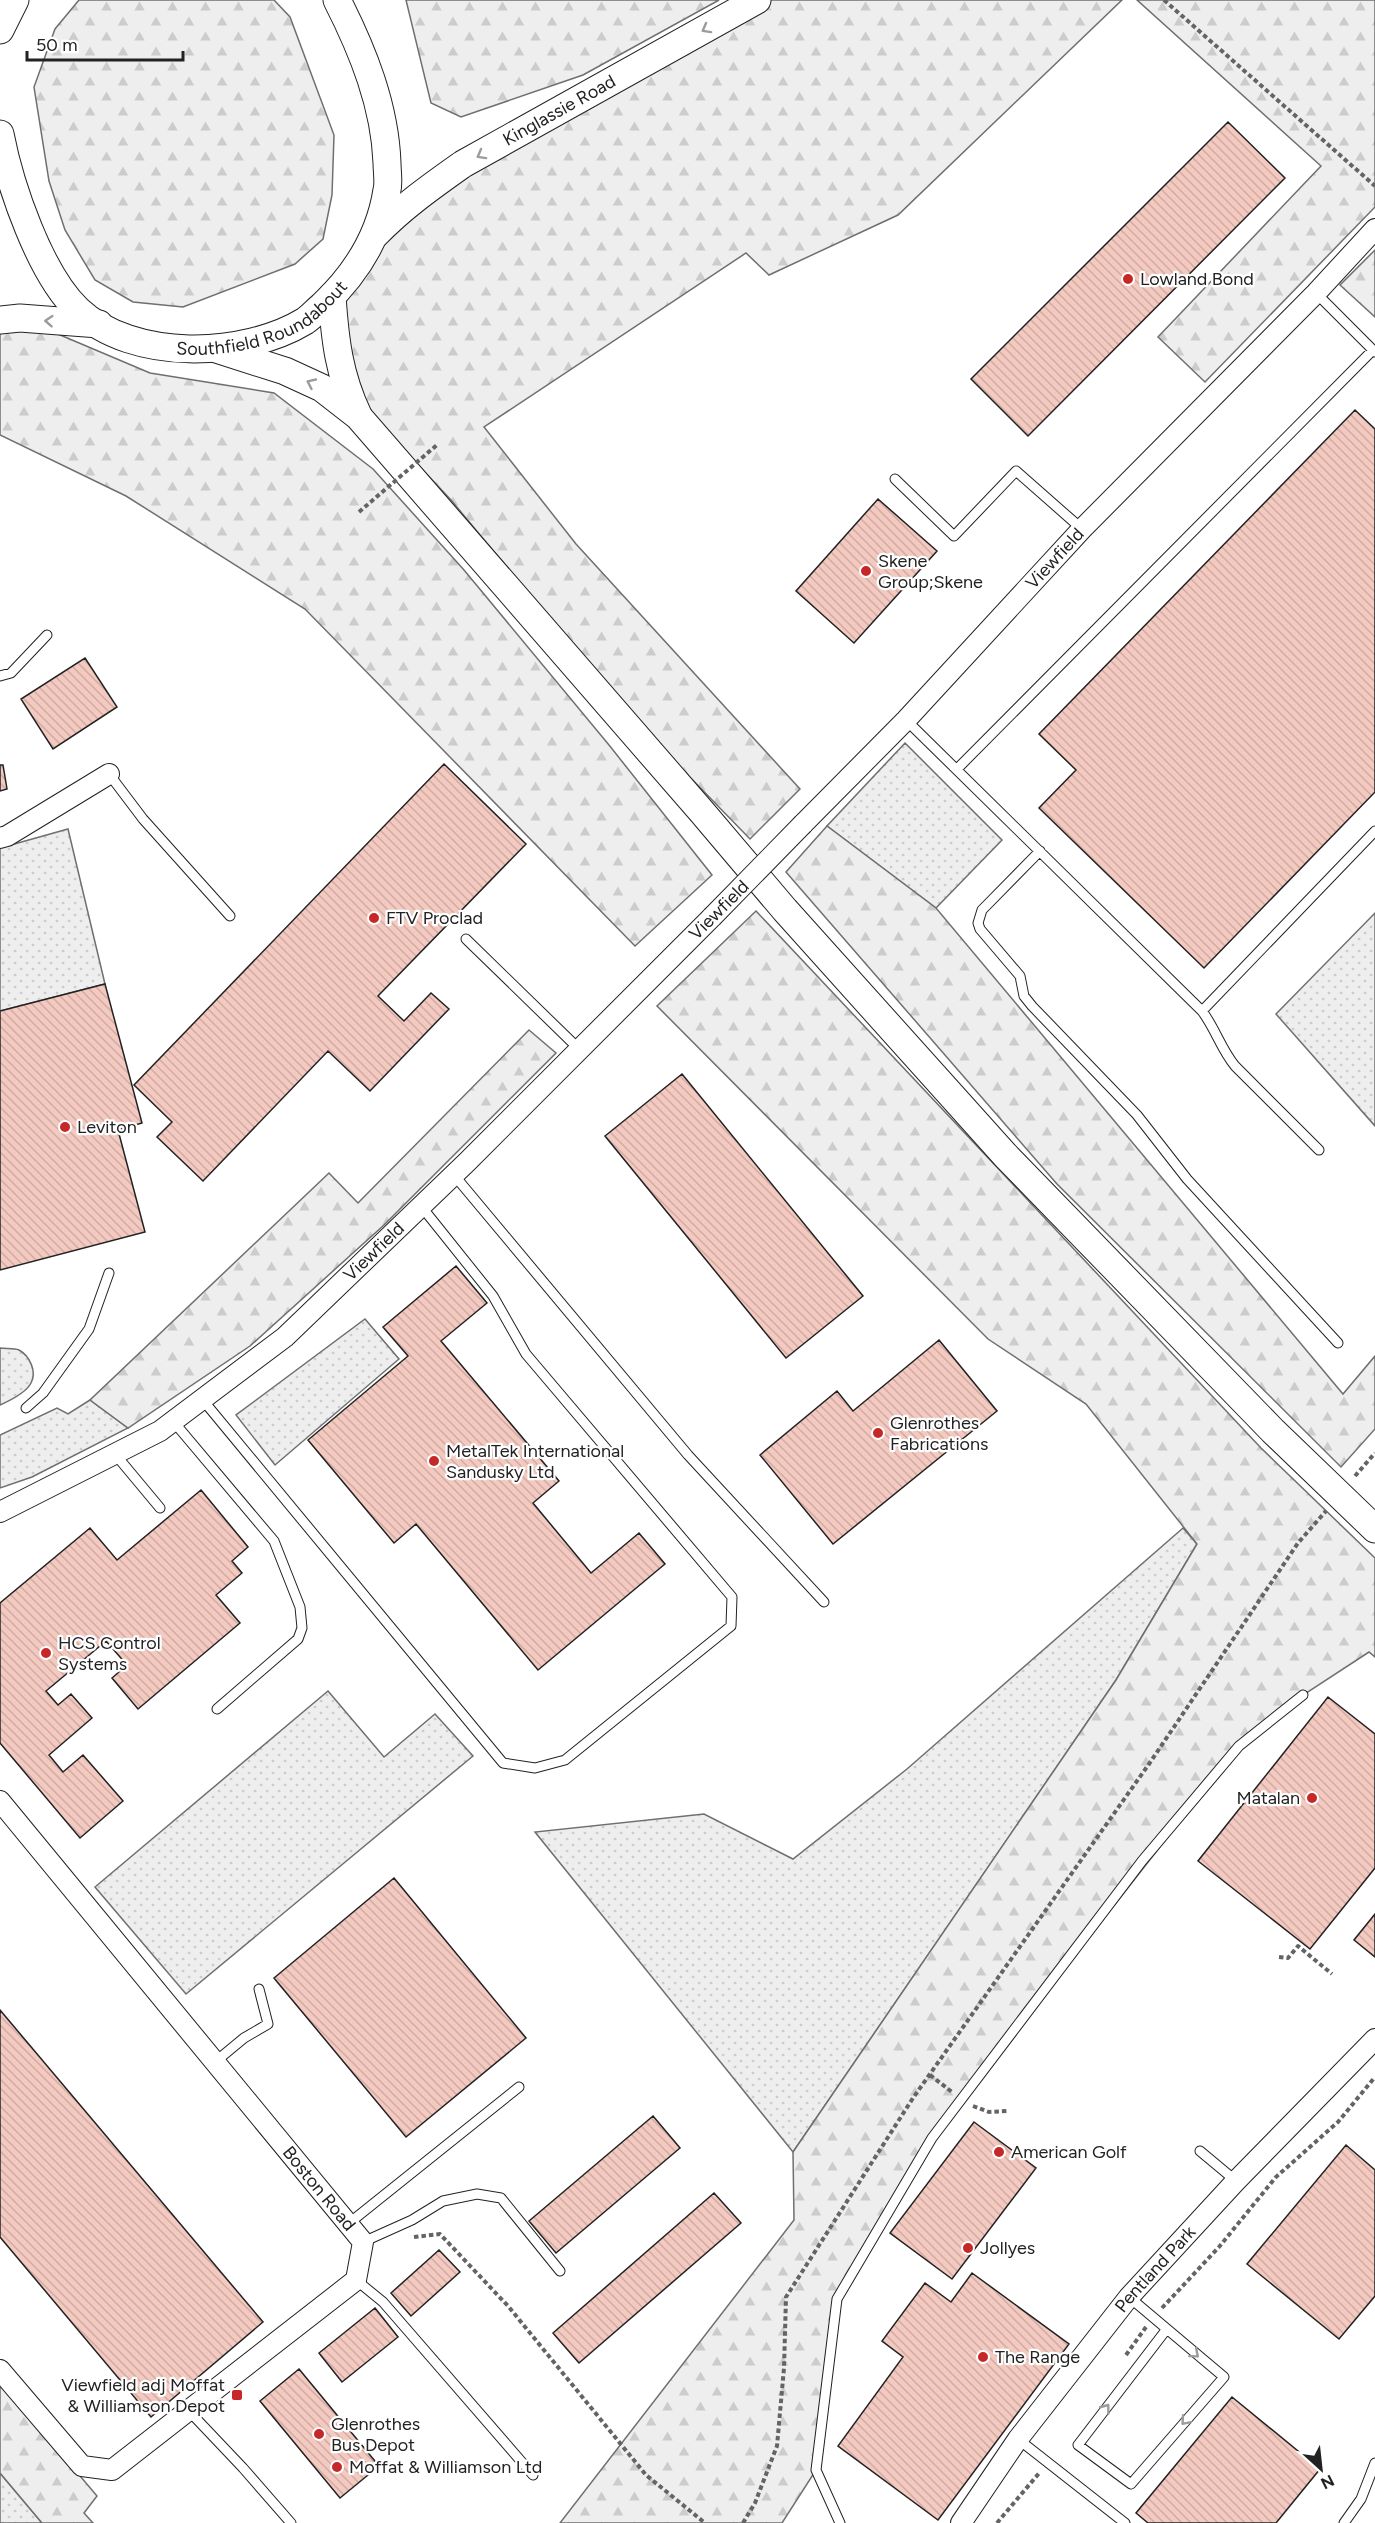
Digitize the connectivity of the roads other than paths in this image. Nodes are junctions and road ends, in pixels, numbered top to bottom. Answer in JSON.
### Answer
{"nodes":[{"id":1,"x":15,"y":0,"type":"edge"},
{"id":2,"x":337,"y":0,"type":"edge"},
{"id":3,"x":757,"y":0,"type":"edge"},
{"id":4,"x":0,"y":30,"type":"edge"},
{"id":5,"x":0,"y":134,"type":"edge"},
{"id":6,"x":1375,"y":229,"type":"edge"},
{"id":7,"x":372,"y":238,"type":"junction"},
{"id":8,"x":1316,"y":293,"type":"junction"},
{"id":9,"x":332,"y":296,"type":"junction"},
{"id":10,"x":0,"y":320,"type":"edge"},
{"id":11,"x":99,"y":324,"type":"junction"},
{"id":12,"x":216,"y":349,"type":"junction"},
{"id":13,"x":1374,"y":351,"type":"edge"},
{"id":14,"x":358,"y":416,"type":"junction"},
{"id":15,"x":894,"y":479,"type":"dead end"},
{"id":16,"x":1082,"y":529,"type":"junction"},
{"id":17,"x":47,"y":635,"type":"dead end"},
{"id":18,"x":0,"y":676,"type":"edge"},
{"id":19,"x":906,"y":720,"type":"junction"},
{"id":20,"x":957,"y":769,"type":"junction"},
{"id":21,"x":109,"y":774,"type":"joint"},
{"id":22,"x":1375,"y":831,"type":"edge"},
{"id":23,"x":0,"y":838,"type":"edge"},
{"id":24,"x":1040,"y":851,"type":"junction"},
{"id":25,"x":230,"y":916,"type":"dead end"},
{"id":26,"x":466,"y":939,"type":"dead end"},
{"id":27,"x":1202,"y":1011,"type":"junction"},
{"id":28,"x":579,"y":1050,"type":"junction"},
{"id":29,"x":1319,"y":1150,"type":"dead end"},
{"id":30,"x":453,"y":1175,"type":"junction"},
{"id":31,"x":422,"y":1206,"type":"junction"},
{"id":32,"x":109,"y":1273,"type":"dead end"},
{"id":33,"x":1338,"y":1343,"type":"dead end"},
{"id":34,"x":202,"y":1399,"type":"junction"},
{"id":35,"x":26,"y":1408,"type":"dead end"},
{"id":36,"x":173,"y":1421,"type":"junction"},
{"id":37,"x":115,"y":1454,"type":"junction"},
{"id":38,"x":160,"y":1509,"type":"dead end"},
{"id":39,"x":0,"y":1512,"type":"edge"},
{"id":40,"x":1375,"y":1530,"type":"edge"},
{"id":41,"x":824,"y":1602,"type":"dead end"},
{"id":42,"x":1303,"y":1695,"type":"dead end"},
{"id":43,"x":217,"y":1709,"type":"dead end"},
{"id":44,"x":0,"y":1801,"type":"edge"},
{"id":45,"x":259,"y":1989,"type":"dead end"},
{"id":46,"x":1375,"y":2039,"type":"edge"},
{"id":47,"x":215,"y":2062,"type":"junction"},
{"id":48,"x":519,"y":2087,"type":"dead end"},
{"id":49,"x":1200,"y":2151,"type":"dead end"},
{"id":50,"x":1236,"y":2181,"type":"junction"},
{"id":51,"x":348,"y":2224,"type":"junction"},
{"id":52,"x":363,"y":2242,"type":"junction"},
{"id":53,"x":560,"y":2271,"type":"dead end"},
{"id":54,"x":357,"y":2280,"type":"junction"},
{"id":55,"x":1129,"y":2297,"type":"junction"},
{"id":56,"x":1166,"y":2330,"type":"junction"},
{"id":57,"x":0,"y":2370,"type":"edge"},
{"id":58,"x":188,"y":2410,"type":"junction"},
{"id":59,"x":1018,"y":2439,"type":"junction"},
{"id":60,"x":1375,"y":2463,"type":"edge"},
{"id":61,"x":533,"y":2475,"type":"dead end"},
{"id":62,"x":291,"y":2523,"type":"edge"},
{"id":63,"x":840,"y":2523,"type":"edge"},
{"id":64,"x":961,"y":2523,"type":"edge"},
{"id":65,"x":1125,"y":2523,"type":"edge"},
{"id":66,"x":1344,"y":2523,"type":"edge"}],
"edges":[{"from":1,"to":4,"type":"main road"},
{"from":2,"to":7,"type":"main road","name":"Southfield Roundabout"},
{"from":3,"to":7,"type":"main road","name":"Kinglassie Road","one_way":true},
{"from":5,"to":11,"type":"main road","name":"Southfield Roundabout"},
{"from":6,"to":8,"type":"street","name":"Viewfield"},
{"from":7,"to":9,"type":"main road","name":"Southfield Roundabout"},
{"from":8,"to":13,"type":"lane"},
{"from":8,"to":16,"type":"street","name":"Viewfield"},
{"from":9,"to":12,"type":"main road","name":"Southfield Roundabout"},
{"from":9,"to":14,"type":"main road"},
{"from":11,"to":10,"type":"main road","one_way":true},
{"from":11,"to":12,"type":"main road","name":"Southfield Roundabout"},
{"from":14,"to":12,"type":"main road","one_way":true},
{"from":13,"to":20,"type":"lane"},
{"from":14,"to":40,"type":"main road"},
{"from":15,"to":16,"type":"lane"},
{"from":16,"to":19,"type":"street","name":"Viewfield"},
{"from":17,"to":18,"type":"lane"},
{"from":19,"to":20,"type":"lane"},
{"from":19,"to":28,"type":"street","name":"Viewfield","bridge":true},
{"from":20,"to":24,"type":"lane"},
{"from":21,"to":23,"type":"street"},
{"from":21,"to":25,"type":"lane"},
{"from":22,"to":27,"type":"lane"},
{"from":24,"to":27,"type":"lane"},
{"from":24,"to":33,"type":"lane"},
{"from":26,"to":28,"type":"lane"},
{"from":27,"to":29,"type":"lane"},
{"from":28,"to":30,"type":"street","name":"Viewfield"},
{"from":30,"to":31,"type":"street","name":"Viewfield"},
{"from":30,"to":41,"type":"lane"},
{"from":31,"to":34,"type":"street","name":"Viewfield"},
{"from":31,"to":34,"type":"lane"},
{"from":32,"to":35,"type":"lane"},
{"from":34,"to":36,"type":"street","name":"Viewfield"},
{"from":36,"to":37,"type":"street","name":"Viewfield"},
{"from":36,"to":43,"type":"lane"},
{"from":37,"to":38,"type":"lane"},
{"from":37,"to":39,"type":"street","name":"Viewfield"},
{"from":42,"to":63,"type":"lane"},
{"from":44,"to":47,"type":"street","name":"Boston Road"},
{"from":45,"to":47,"type":"lane"},
{"from":46,"to":50,"type":"street","name":"Pentland Park"},
{"from":47,"to":51,"type":"street","name":"Boston Road"},
{"from":48,"to":51,"type":"lane"},
{"from":49,"to":50,"type":"lane"},
{"from":50,"to":55,"type":"street","name":"Pentland Park"},
{"from":51,"to":52,"type":"street","name":"Boston Road"},
{"from":52,"to":53,"type":"lane"},
{"from":52,"to":54,"type":"street","name":"Boston Road"},
{"from":54,"to":58,"type":"street"},
{"from":54,"to":61,"type":"lane"},
{"from":55,"to":56,"type":"lane"},
{"from":55,"to":59,"type":"street","name":"Pentland Park"},
{"from":56,"to":56,"type":"lane","one_way":true},
{"from":57,"to":58,"type":"street"},
{"from":58,"to":62,"type":"lane"},
{"from":59,"to":64,"type":"street","name":"Pentland Park"},
{"from":59,"to":65,"type":"lane"},
{"from":60,"to":66,"type":"lane"}]}
